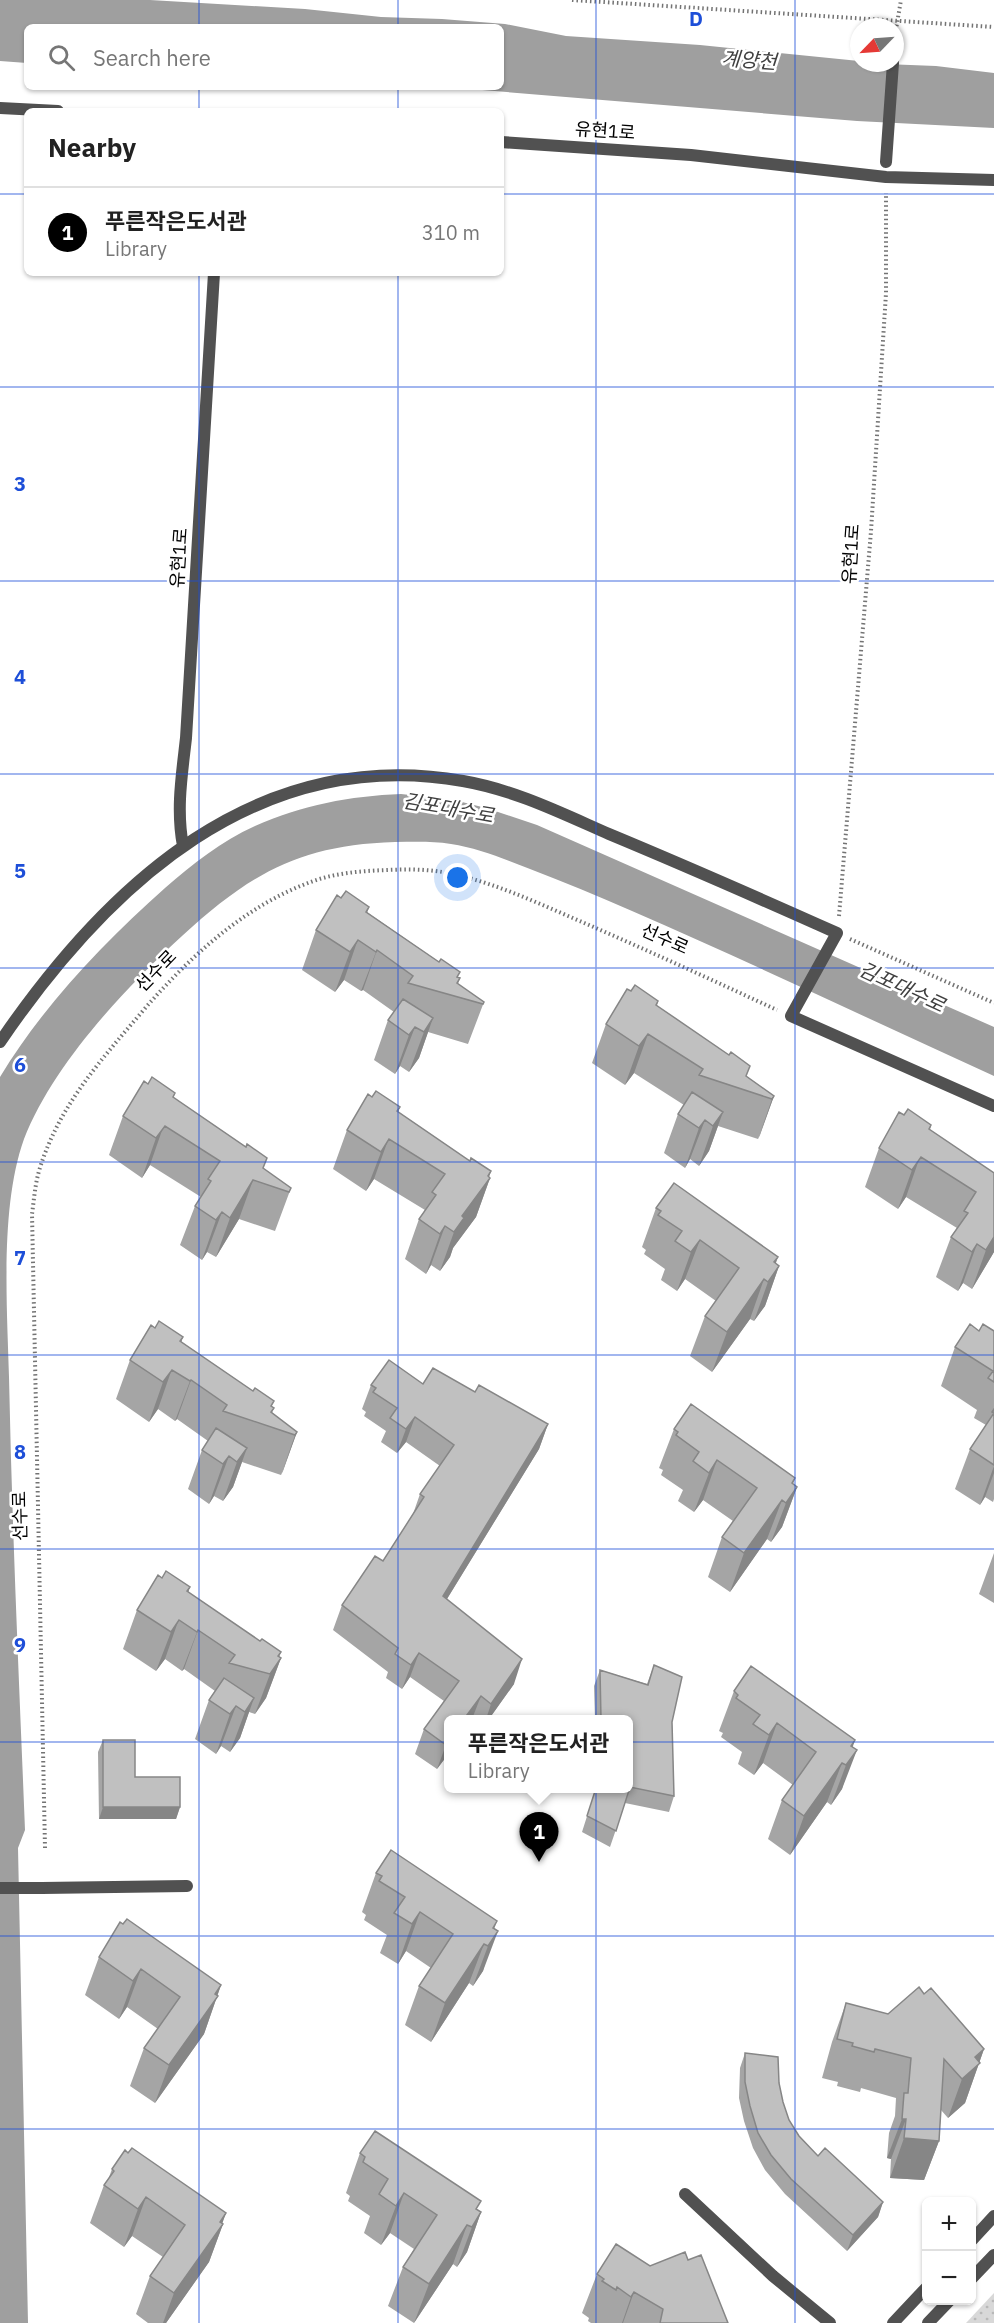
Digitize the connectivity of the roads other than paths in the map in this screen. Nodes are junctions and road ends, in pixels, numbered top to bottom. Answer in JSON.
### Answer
{"nodes":[{"id":1,"x":892,"y":72,"type":"edge"},
{"id":2,"x":0,"y":108,"type":"edge"},
{"id":3,"x":24,"y":109,"type":"edge"},
{"id":4,"x":504,"y":142,"type":"edge"},
{"id":5,"x":886,"y":162,"type":"dead end"},
{"id":6,"x":994,"y":180,"type":"edge"},
{"id":7,"x":214,"y":276,"type":"edge"},
{"id":8,"x":183,"y":846,"type":"junction"},
{"id":9,"x":0,"y":1042,"type":"edge"},
{"id":10,"x":994,"y":1106,"type":"edge"},
{"id":11,"x":187,"y":1886,"type":"dead end"},
{"id":12,"x":0,"y":1888,"type":"edge"},
{"id":13,"x":685,"y":2194,"type":"dead end"},
{"id":14,"x":994,"y":2216,"type":"edge"},
{"id":15,"x":976,"y":2236,"type":"edge"},
{"id":16,"x":994,"y":2255,"type":"edge"},
{"id":17,"x":976,"y":2274,"type":"edge"},
{"id":18,"x":922,"y":2293,"type":"edge"},
{"id":19,"x":946,"y":2305,"type":"edge"},
{"id":20,"x":830,"y":2323,"type":"edge"},
{"id":21,"x":893,"y":2323,"type":"edge"},
{"id":22,"x":928,"y":2323,"type":"edge"}],
"edges":[{"from":1,"to":5,"type":"street"},
{"from":2,"to":3,"type":"street"},
{"from":4,"to":6,"type":"street","name":"유현1로"},
{"from":7,"to":8,"type":"street","name":"유현1로"},
{"from":8,"to":9,"type":"street"},
{"from":8,"to":10,"type":"street"},
{"from":11,"to":12,"type":"street"},
{"from":13,"to":20,"type":"street"},
{"from":14,"to":15,"type":"street"},
{"from":16,"to":17,"type":"street"},
{"from":18,"to":21,"type":"street"},
{"from":19,"to":22,"type":"street"}]}
